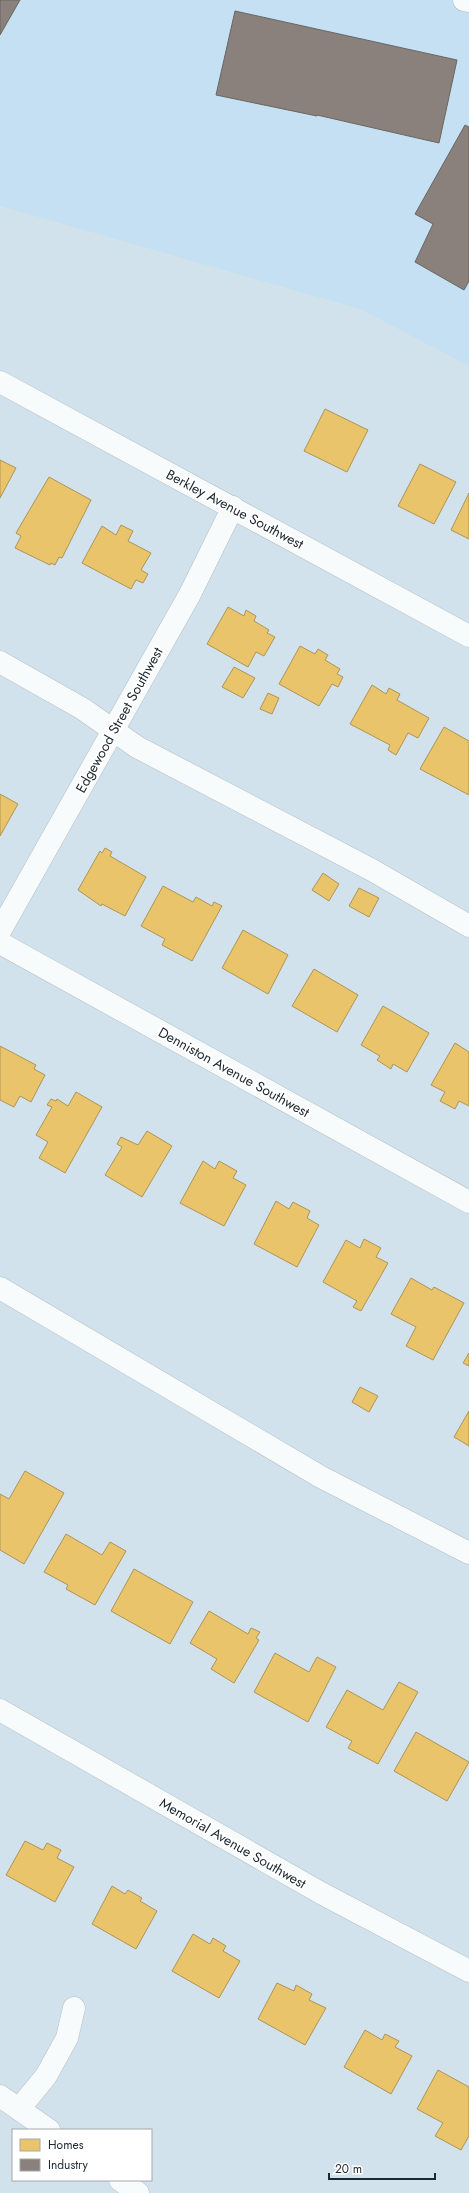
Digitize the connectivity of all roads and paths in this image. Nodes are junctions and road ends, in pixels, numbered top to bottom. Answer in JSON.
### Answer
{"nodes":[{"id":1,"x":464,"y":0,"type":"edge"},
{"id":2,"x":469,"y":1,"type":"edge"},
{"id":3,"x":0,"y":382,"type":"edge"},
{"id":4,"x":233,"y":507,"type":"junction"},
{"id":5,"x":469,"y":636,"type":"edge"},
{"id":6,"x":0,"y":662,"type":"edge"},
{"id":7,"x":113,"y":730,"type":"junction"},
{"id":8,"x":469,"y":926,"type":"edge"},
{"id":9,"x":0,"y":931,"type":"edge"},
{"id":10,"x":0,"y":943,"type":"edge"},
{"id":11,"x":469,"y":1202,"type":"edge"},
{"id":12,"x":0,"y":1288,"type":"edge"},
{"id":13,"x":469,"y":1553,"type":"edge"},
{"id":14,"x":0,"y":1710,"type":"edge"},
{"id":15,"x":469,"y":1972,"type":"edge"},
{"id":16,"x":74,"y":2008,"type":"dead end"},
{"id":17,"x":0,"y":2096,"type":"edge"},
{"id":18,"x":19,"y":2109,"type":"junction"},
{"id":19,"x":48,"y":2129,"type":"edge"},
{"id":20,"x":121,"y":2181,"type":"edge"},
{"id":21,"x":138,"y":2193,"type":"edge"}],
"edges":[{"from":1,"to":2,"type":"street"},
{"from":3,"to":4,"type":"street","name":"Berkley Avenue Southwest"},
{"from":4,"to":5,"type":"street","name":"Berkley Avenue Southwest"},
{"from":4,"to":7,"type":"street","name":"Edgewood Street Southwest"},
{"from":6,"to":7,"type":"street"},
{"from":7,"to":8,"type":"street"},
{"from":7,"to":9,"type":"street","name":"Edgewood Street Southwest"},
{"from":10,"to":11,"type":"street","name":"Denniston Avenue Southwest"},
{"from":12,"to":13,"type":"street"},
{"from":14,"to":15,"type":"street","name":"Memorial Avenue Southwest"},
{"from":16,"to":18,"type":"street"},
{"from":17,"to":18,"type":"street"},
{"from":18,"to":19,"type":"street"},
{"from":20,"to":21,"type":"street"}]}
